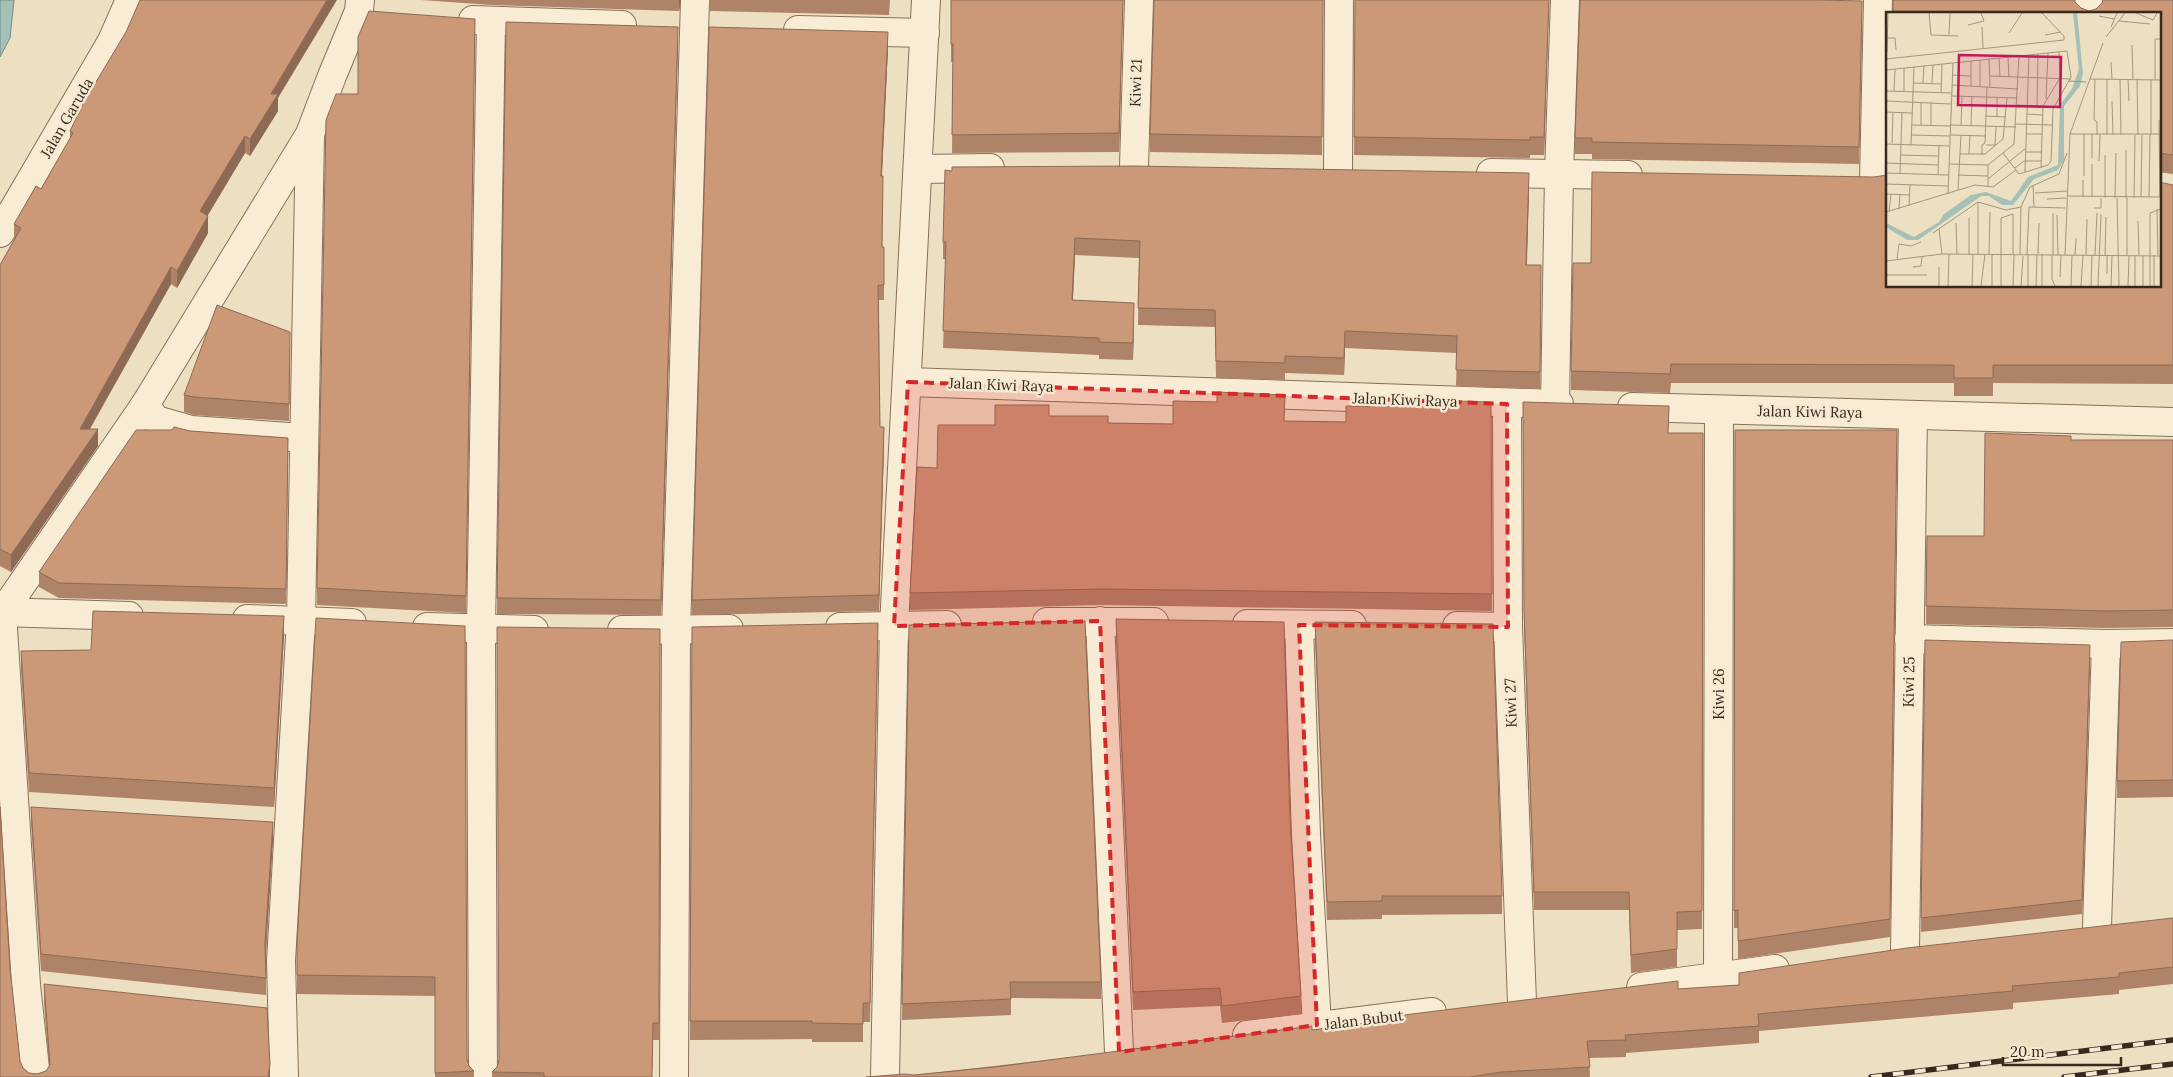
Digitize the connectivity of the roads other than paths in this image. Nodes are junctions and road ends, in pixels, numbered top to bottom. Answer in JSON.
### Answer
{"nodes":[{"id":1,"x":130,"y":0,"type":"edge"},
{"id":2,"x":695,"y":0,"type":"edge"},
{"id":3,"x":926,"y":0,"type":"edge"},
{"id":4,"x":1139,"y":0,"type":"edge"},
{"id":5,"x":1339,"y":0,"type":"edge"},
{"id":6,"x":1565,"y":0,"type":"edge"},
{"id":7,"x":1878,"y":0,"type":"edge"},
{"id":8,"x":359,"y":6,"type":"edge"},
{"id":9,"x":388,"y":13,"type":"edge"},
{"id":10,"x":445,"y":18,"type":"edge"},
{"id":11,"x":491,"y":21,"type":"junction"},
{"id":12,"x":694,"y":28,"type":"junction"},
{"id":13,"x":723,"y":28,"type":"edge"},
{"id":14,"x":771,"y":30,"type":"edge"},
{"id":15,"x":925,"y":33,"type":"junction"},
{"id":16,"x":310,"y":134,"type":"junction"},
{"id":17,"x":1134,"y":166,"type":"junction"},
{"id":18,"x":1104,"y":167,"type":"edge"},
{"id":19,"x":1163,"y":167,"type":"edge"},
{"id":20,"x":1016,"y":168,"type":"edge"},
{"id":21,"x":918,"y":169,"type":"junction"},
{"id":22,"x":1309,"y":170,"type":"edge"},
{"id":23,"x":1338,"y":170,"type":"junction"},
{"id":24,"x":1367,"y":171,"type":"edge"},
{"id":25,"x":1463,"y":172,"type":"edge"},
{"id":26,"x":1559,"y":174,"type":"junction"},
{"id":27,"x":1657,"y":176,"type":"edge"},
{"id":28,"x":1844,"y":180,"type":"edge"},
{"id":29,"x":1880,"y":180,"type":"edge"},
{"id":30,"x":0,"y":233,"type":"edge"},
{"id":31,"x":908,"y":382,"type":"junction"},
{"id":32,"x":1507,"y":404,"type":"junction"},
{"id":33,"x":1555,"y":404,"type":"junction"},
{"id":34,"x":145,"y":405,"type":"junction"},
{"id":35,"x":1719,"y":410,"type":"junction"},
{"id":36,"x":1913,"y":415,"type":"junction"},
{"id":37,"x":2173,"y":422,"type":"edge"},
{"id":38,"x":303,"y":438,"type":"junction"},
{"id":39,"x":1,"y":612,"type":"edge"},
{"id":40,"x":152,"y":616,"type":"edge"},
{"id":41,"x":222,"y":618,"type":"edge"},
{"id":42,"x":301,"y":620,"type":"junction"},
{"id":43,"x":1100,"y":621,"type":"junction"},
{"id":44,"x":1022,"y":623,"type":"edge"},
{"id":45,"x":1180,"y":623,"type":"edge"},
{"id":46,"x":1219,"y":623,"type":"edge"},
{"id":47,"x":377,"y":624,"type":"edge"},
{"id":48,"x":973,"y":624,"type":"edge"},
{"id":49,"x":1299,"y":625,"type":"junction"},
{"id":50,"x":405,"y":626,"type":"edge"},
{"id":51,"x":894,"y":626,"type":"junction"},
{"id":52,"x":1379,"y":626,"type":"edge"},
{"id":53,"x":1428,"y":626,"type":"edge"},
{"id":54,"x":1508,"y":627,"type":"junction"},
{"id":55,"x":815,"y":628,"type":"edge"},
{"id":56,"x":481,"y":629,"type":"junction"},
{"id":57,"x":756,"y":629,"type":"edge"},
{"id":58,"x":559,"y":630,"type":"edge"},
{"id":59,"x":598,"y":630,"type":"edge"},
{"id":60,"x":676,"y":630,"type":"junction"},
{"id":61,"x":1909,"y":640,"type":"junction"},
{"id":62,"x":2173,"y":643,"type":"edge"},
{"id":63,"x":2106,"y":644,"type":"junction"},
{"id":64,"x":13,"y":807,"type":"junction"},
{"id":65,"x":43,"y":809,"type":"edge"},
{"id":66,"x":2126,"y":924,"type":"edge"},
{"id":67,"x":2097,"y":927,"type":"junction"},
{"id":68,"x":2068,"y":930,"type":"edge"},
{"id":69,"x":1934,"y":946,"type":"edge"},
{"id":70,"x":1905,"y":950,"type":"junction"},
{"id":71,"x":1876,"y":954,"type":"edge"},
{"id":72,"x":1797,"y":966,"type":"edge"},
{"id":73,"x":1718,"y":978,"type":"junction"},
{"id":74,"x":26,"y":984,"type":"junction"},
{"id":75,"x":56,"y":988,"type":"edge"},
{"id":76,"x":1620,"y":990,"type":"edge"},
{"id":77,"x":1551,"y":998,"type":"edge"},
{"id":78,"x":1522,"y":1002,"type":"junction"},
{"id":79,"x":1492,"y":1005,"type":"edge"},
{"id":80,"x":1454,"y":1010,"type":"edge"},
{"id":81,"x":1317,"y":1026,"type":"junction"},
{"id":82,"x":1218,"y":1038,"type":"edge"},
{"id":83,"x":1149,"y":1048,"type":"edge"},
{"id":84,"x":1119,"y":1052,"type":"junction"},
{"id":85,"x":1090,"y":1055,"type":"edge"},
{"id":86,"x":36,"y":1077,"type":"edge"},
{"id":87,"x":284,"y":1077,"type":"edge"},
{"id":88,"x":483,"y":1077,"type":"edge"},
{"id":89,"x":674,"y":1077,"type":"edge"},
{"id":90,"x":885,"y":1077,"type":"edge"}],
"edges":[{"from":1,"to":30,"type":"street","name":"Jalan Garuda"},
{"from":2,"to":12,"type":"street"},
{"from":3,"to":15,"type":"street"},
{"from":4,"to":17,"type":"street","name":"Kiwi 21"},
{"from":5,"to":23,"type":"street"},
{"from":6,"to":26,"type":"street"},
{"from":7,"to":29,"type":"street"},
{"from":8,"to":9,"type":"street"},
{"from":8,"to":16,"type":"street"},
{"from":10,"to":11,"type":"street"},
{"from":11,"to":12,"type":"street"},
{"from":11,"to":56,"type":"street"},
{"from":12,"to":13,"type":"street"},
{"from":12,"to":60,"type":"street"},
{"from":14,"to":15,"type":"street"},
{"from":15,"to":21,"type":"street"},
{"from":16,"to":34,"type":"street"},
{"from":16,"to":38,"type":"street"},
{"from":17,"to":18,"type":"street"},
{"from":17,"to":19,"type":"street"},
{"from":20,"to":21,"type":"street"},
{"from":21,"to":31,"type":"street"},
{"from":22,"to":23,"type":"street"},
{"from":23,"to":24,"type":"street"},
{"from":25,"to":26,"type":"street"},
{"from":26,"to":27,"type":"street"},
{"from":26,"to":33,"type":"street"},
{"from":28,"to":29,"type":"street"},
{"from":31,"to":32,"type":"street","name":"Jalan Kiwi Raya"},
{"from":31,"to":51,"type":"street"},
{"from":32,"to":33,"type":"street","name":"Jalan Kiwi Raya"},
{"from":32,"to":54,"type":"street","name":"Kiwi 27"},
{"from":33,"to":35,"type":"street","name":"Jalan Kiwi Raya"},
{"from":34,"to":38,"type":"street"},
{"from":34,"to":39,"type":"street"},
{"from":35,"to":36,"type":"street","name":"Jalan Kiwi Raya"},
{"from":35,"to":73,"type":"street","name":"Kiwi 26"},
{"from":36,"to":37,"type":"street","name":"Jalan Kiwi Raya"},
{"from":36,"to":61,"type":"street","name":"Kiwi 25"},
{"from":38,"to":42,"type":"street"},
{"from":39,"to":40,"type":"street"},
{"from":39,"to":64,"type":"street"},
{"from":41,"to":42,"type":"street"},
{"from":42,"to":47,"type":"street"},
{"from":42,"to":87,"type":"street"},
{"from":43,"to":44,"type":"street"},
{"from":43,"to":45,"type":"street"},
{"from":43,"to":84,"type":"street"},
{"from":46,"to":49,"type":"street"},
{"from":48,"to":51,"type":"street"},
{"from":49,"to":52,"type":"street"},
{"from":49,"to":81,"type":"street"},
{"from":50,"to":56,"type":"street"},
{"from":51,"to":55,"type":"street"},
{"from":51,"to":90,"type":"street"},
{"from":53,"to":54,"type":"street"},
{"from":54,"to":78,"type":"street","name":"Kiwi 27"},
{"from":56,"to":58,"type":"street"},
{"from":56,"to":88,"type":"street"},
{"from":57,"to":60,"type":"street"},
{"from":59,"to":60,"type":"street"},
{"from":60,"to":89,"type":"street"},
{"from":61,"to":63,"type":"street"},
{"from":61,"to":70,"type":"street","name":"Kiwi 25"},
{"from":62,"to":63,"type":"street"},
{"from":63,"to":67,"type":"street"},
{"from":64,"to":65,"type":"street"},
{"from":64,"to":74,"type":"street"},
{"from":66,"to":67,"type":"street"},
{"from":67,"to":68,"type":"street"},
{"from":69,"to":70,"type":"street"},
{"from":70,"to":71,"type":"street"},
{"from":72,"to":73,"type":"street"},
{"from":73,"to":76,"type":"street"},
{"from":74,"to":75,"type":"street"},
{"from":74,"to":86,"type":"street"},
{"from":77,"to":78,"type":"street"},
{"from":78,"to":79,"type":"street"},
{"from":80,"to":81,"type":"street","name":"Jalan Bubut"},
{"from":81,"to":82,"type":"street","name":"Jalan Bubut"},
{"from":83,"to":84,"type":"street"},
{"from":84,"to":85,"type":"street"}]}
